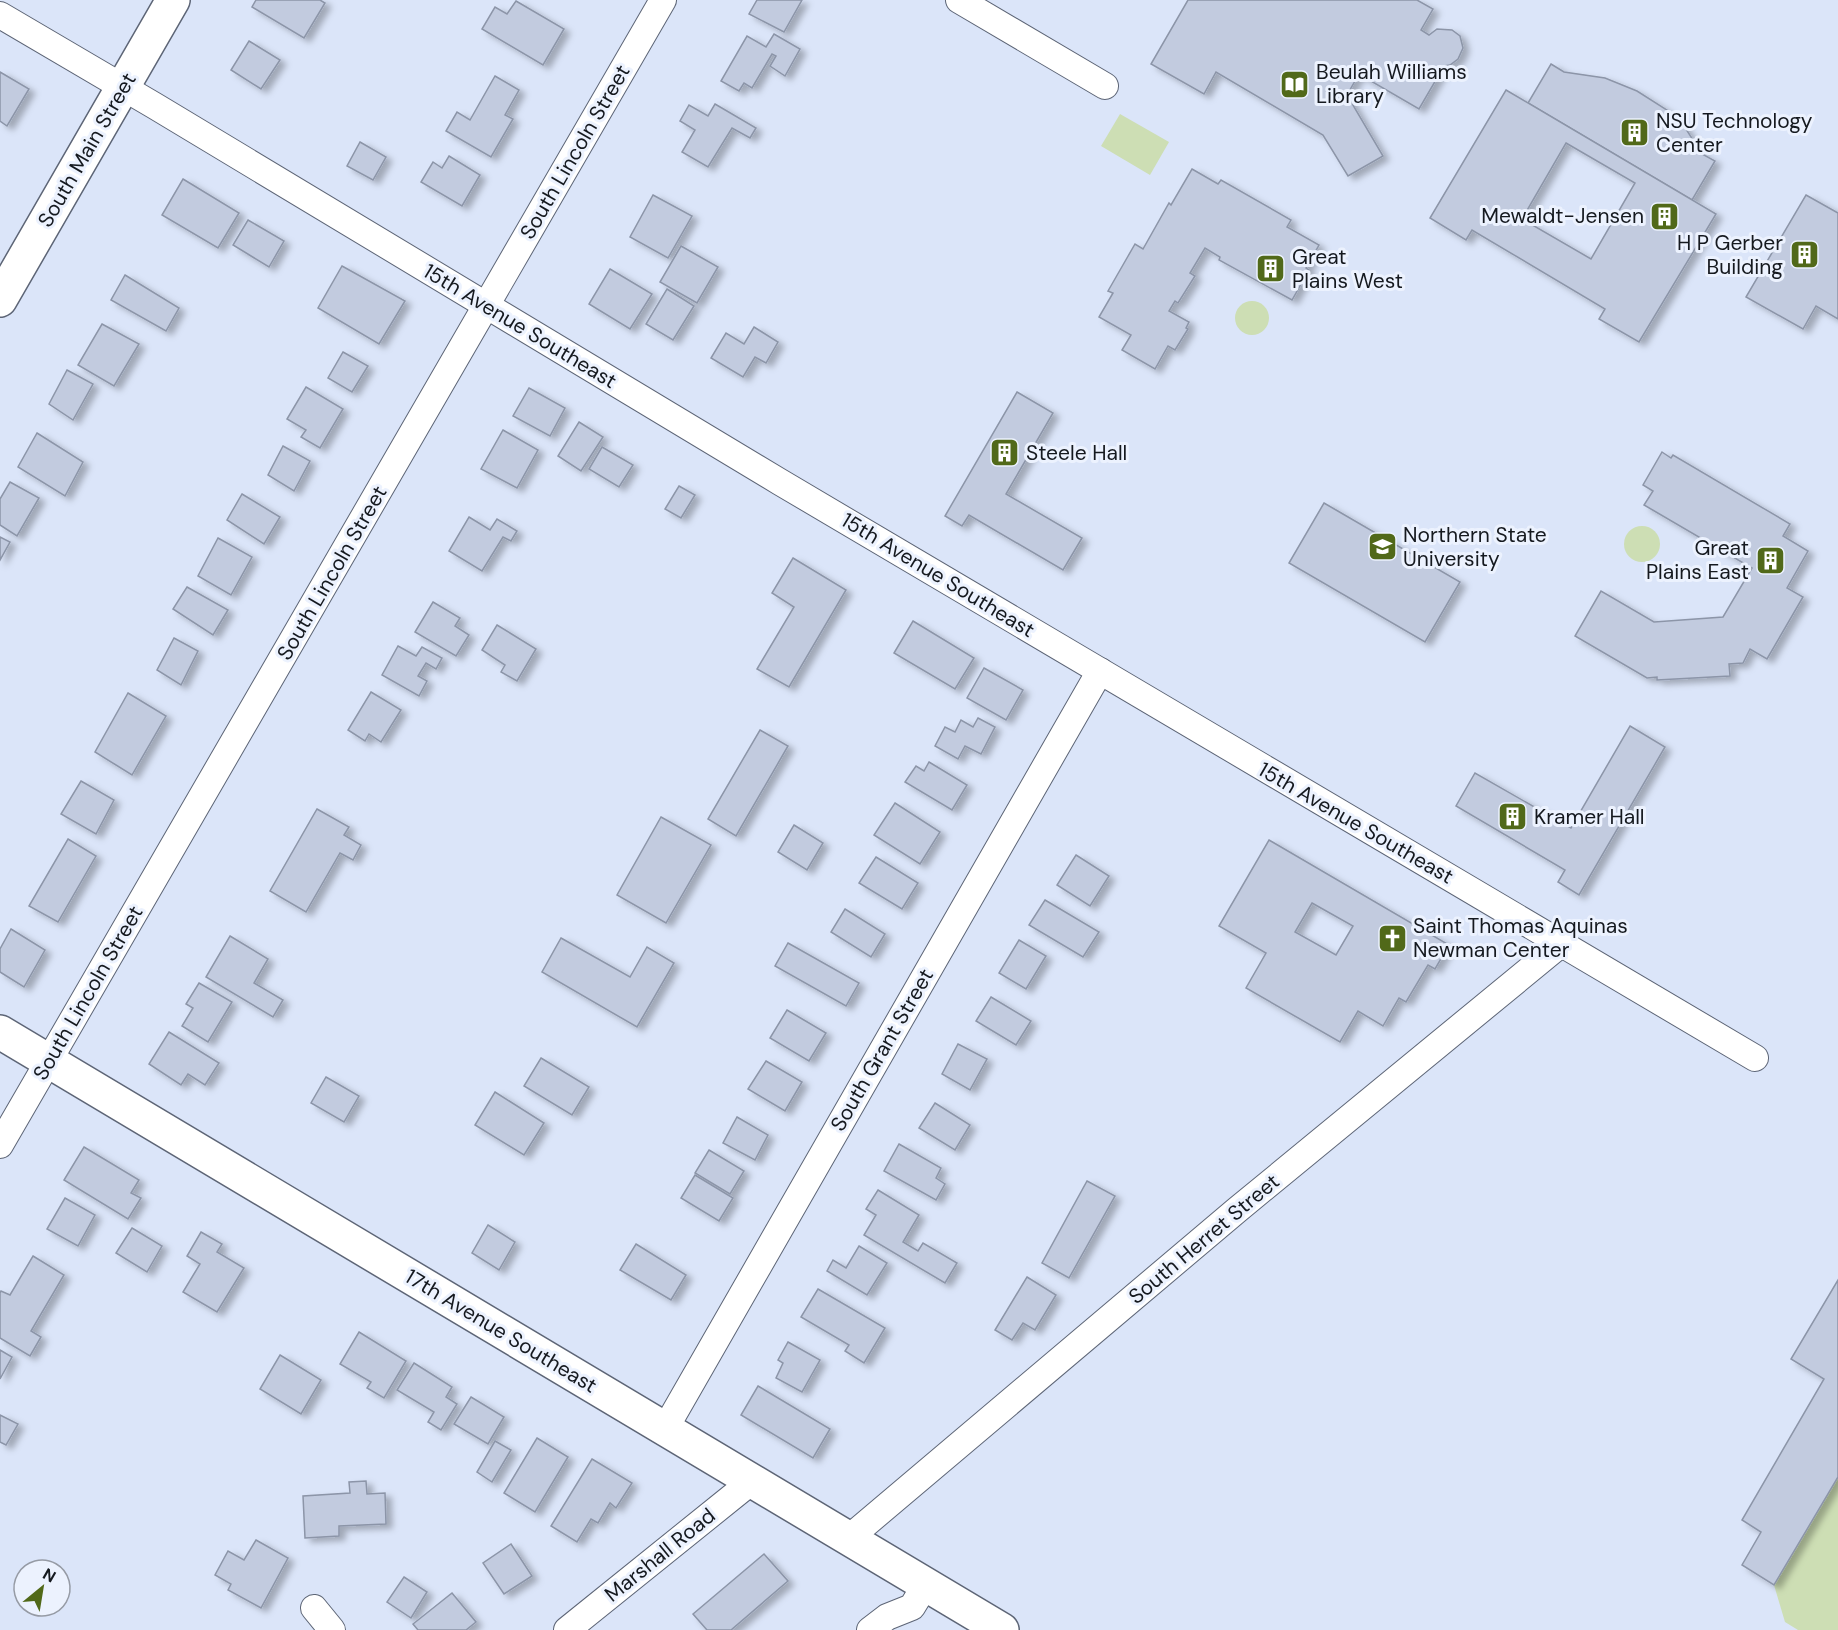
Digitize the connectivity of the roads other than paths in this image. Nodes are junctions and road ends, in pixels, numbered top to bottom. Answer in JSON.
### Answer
{"nodes":[{"id":1,"x":173,"y":0,"type":"edge"},
{"id":2,"x":663,"y":0,"type":"edge"},
{"id":3,"x":959,"y":0,"type":"edge"},
{"id":4,"x":0,"y":15,"type":"edge"},
{"id":5,"x":1105,"y":87,"type":"dead end"},
{"id":6,"x":123,"y":88,"type":"junction"},
{"id":7,"x":0,"y":300,"type":"edge"},
{"id":8,"x":487,"y":306,"type":"junction"},
{"id":9,"x":1100,"y":671,"type":"junction"},
{"id":10,"x":1562,"y":943,"type":"junction"},
{"id":11,"x":0,"y":1032,"type":"edge"},
{"id":12,"x":1755,"y":1058,"type":"dead end"},
{"id":13,"x":49,"y":1061,"type":"junction"},
{"id":14,"x":0,"y":1145,"type":"edge"},
{"id":15,"x":665,"y":1429,"type":"junction"},
{"id":16,"x":752,"y":1481,"type":"junction"},
{"id":17,"x":849,"y":1539,"type":"junction"},
{"id":18,"x":926,"y":1584,"type":"junction"},
{"id":19,"x":314,"y":1608,"type":"dead end"},
{"id":20,"x":332,"y":1630,"type":"edge"},
{"id":21,"x":567,"y":1630,"type":"edge"},
{"id":22,"x":870,"y":1630,"type":"edge"},
{"id":23,"x":1002,"y":1630,"type":"edge"}],
"edges":[{"from":1,"to":6,"type":"street","name":"South Main Street"},
{"from":2,"to":8,"type":"street","name":"South Lincoln Street"},
{"from":3,"to":5,"type":"street"},
{"from":4,"to":6,"type":"street","name":"15th Avenue Southeast"},
{"from":6,"to":7,"type":"street","name":"South Main Street"},
{"from":6,"to":8,"type":"street","name":"15th Avenue Southeast"},
{"from":8,"to":9,"type":"street","name":"15th Avenue Southeast"},
{"from":8,"to":13,"type":"street","name":"South Lincoln Street"},
{"from":9,"to":10,"type":"street","name":"15th Avenue Southeast"},
{"from":9,"to":15,"type":"street","name":"South Grant Street"},
{"from":10,"to":12,"type":"street","name":"15th Avenue Southeast"},
{"from":10,"to":17,"type":"street","name":"South Herret Street"},
{"from":11,"to":13,"type":"street","name":"17th Avenue Southeast"},
{"from":13,"to":14,"type":"street","name":"South Lincoln Street"},
{"from":13,"to":15,"type":"street","name":"17th Avenue Southeast"},
{"from":15,"to":16,"type":"street","name":"17th Avenue Southeast"},
{"from":16,"to":17,"type":"street","name":"17th Avenue Southeast"},
{"from":16,"to":21,"type":"street","name":"Marshall Road"},
{"from":17,"to":18,"type":"street","name":"17th Avenue Southeast"},
{"from":18,"to":22,"type":"street"},
{"from":18,"to":23,"type":"street","name":"17th Avenue Southeast"},
{"from":19,"to":20,"type":"street"}]}
